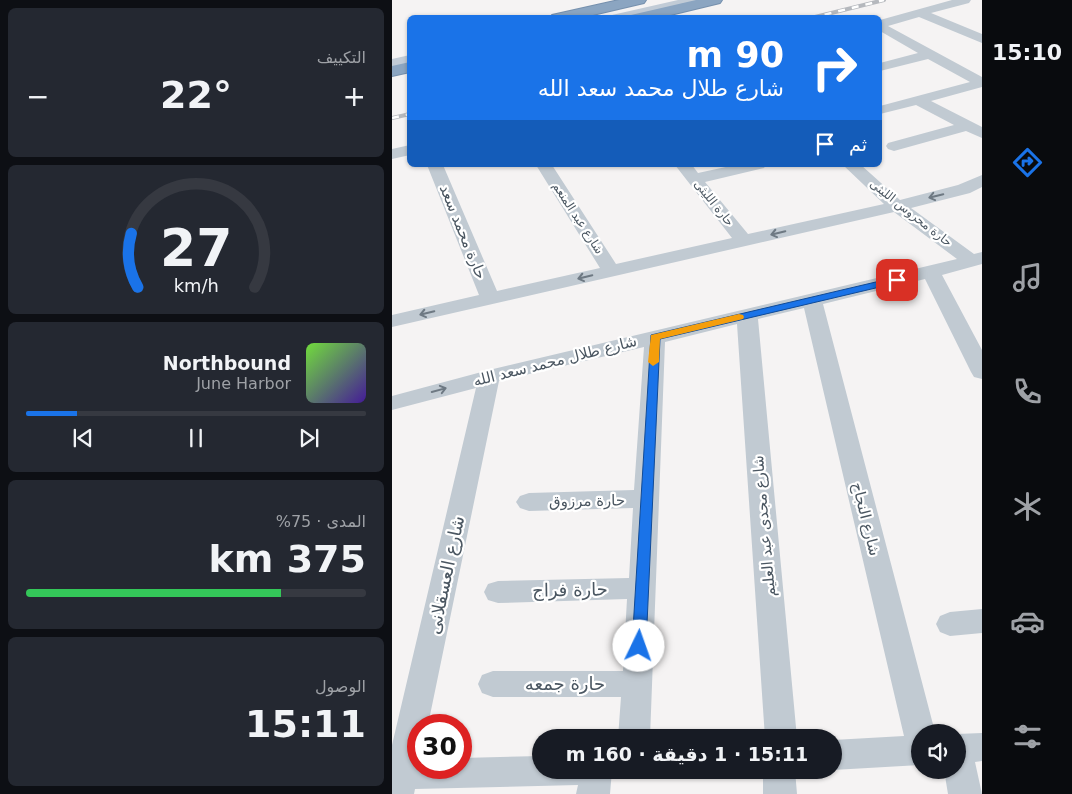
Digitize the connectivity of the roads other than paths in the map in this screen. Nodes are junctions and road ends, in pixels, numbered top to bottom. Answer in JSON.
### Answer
{"nodes":[{"id":1,"x":639,"y":0,"type":"edge"},
{"id":2,"x":678,"y":0,"type":"edge"},
{"id":3,"x":698,"y":0,"type":"edge"},
{"id":4,"x":715,"y":0,"type":"edge"},
{"id":5,"x":965,"y":0,"type":"edge"},
{"id":6,"x":920,"y":13,"type":"junction"},
{"id":7,"x":571,"y":15,"type":"edge"},
{"id":8,"x":612,"y":15,"type":"edge"},
{"id":9,"x":630,"y":15,"type":"edge"},
{"id":10,"x":649,"y":15,"type":"edge"},
{"id":11,"x":882,"y":24,"type":"edge"},
{"id":12,"x":882,"y":26,"type":"edge"},
{"id":13,"x":982,"y":39,"type":"edge"},
{"id":14,"x":407,"y":50,"type":"edge"},
{"id":15,"x":392,"y":53,"type":"edge"},
{"id":16,"x":930,"y":54,"type":"junction"},
{"id":17,"x":407,"y":61,"type":"edge"},
{"id":18,"x":392,"y":64,"type":"edge"},
{"id":19,"x":882,"y":66,"type":"edge"},
{"id":20,"x":407,"y":68,"type":"edge"},
{"id":21,"x":392,"y":71,"type":"edge"},
{"id":22,"x":982,"y":83,"type":"edge"},
{"id":23,"x":918,"y":100,"type":"junction"},
{"id":24,"x":882,"y":107,"type":"edge"},
{"id":25,"x":967,"y":126,"type":"junction"},
{"id":26,"x":982,"y":133,"type":"edge"},
{"id":27,"x":894,"y":146,"type":"dead end"},
{"id":28,"x":407,"y":151,"type":"edge"},
{"id":29,"x":392,"y":154,"type":"edge"},
{"id":30,"x":436,"y":167,"type":"edge"},
{"id":31,"x":545,"y":167,"type":"edge"},
{"id":32,"x":685,"y":167,"type":"edge"},
{"id":33,"x":749,"y":167,"type":"edge"},
{"id":34,"x":853,"y":167,"type":"edge"},
{"id":35,"x":694,"y":179,"type":"junction"},
{"id":36,"x":982,"y":180,"type":"edge"},
{"id":37,"x":898,"y":206,"type":"junction"},
{"id":38,"x":744,"y":241,"type":"junction"},
{"id":39,"x":976,"y":259,"type":"edge"},
{"id":40,"x":612,"y":271,"type":"junction"},
{"id":41,"x":931,"y":272,"type":"junction"},
{"id":42,"x":490,"y":298,"type":"junction"},
{"id":43,"x":812,"y":300,"type":"junction"},
{"id":44,"x":747,"y":315,"type":"junction"},
{"id":45,"x":392,"y":321,"type":"edge"},
{"id":46,"x":655,"y":337,"type":"junction"},
{"id":47,"x":982,"y":372,"type":"edge"},
{"id":48,"x":490,"y":377,"type":"junction"},
{"id":49,"x":392,"y":403,"type":"edge"},
{"id":50,"x":646,"y":500,"type":"junction"},
{"id":51,"x":528,"y":502,"type":"dead end"},
{"id":52,"x":642,"y":588,"type":"junction"},
{"id":53,"x":498,"y":592,"type":"dead end"},
{"id":54,"x":982,"y":621,"type":"edge"},
{"id":55,"x":950,"y":624,"type":"dead end"},
{"id":56,"x":493,"y":684,"type":"dead end"},
{"id":57,"x":637,"y":684,"type":"junction"},
{"id":58,"x":917,"y":724,"type":"edge"},
{"id":59,"x":634,"y":729,"type":"edge"},
{"id":60,"x":780,"y":729,"type":"edge"},
{"id":61,"x":982,"y":747,"type":"edge"},
{"id":62,"x":966,"y":749,"type":"edge"},
{"id":63,"x":911,"y":751,"type":"edge"},
{"id":64,"x":842,"y":755,"type":"edge"},
{"id":65,"x":532,"y":773,"type":"edge"},
{"id":66,"x":595,"y":779,"type":"edge"},
{"id":67,"x":779,"y":779,"type":"edge"},
{"id":68,"x":962,"y":779,"type":"edge"},
{"id":69,"x":397,"y":781,"type":"edge"},
{"id":70,"x":593,"y":794,"type":"edge"},
{"id":71,"x":780,"y":794,"type":"edge"},
{"id":72,"x":965,"y":794,"type":"edge"}],
"edges":[{"from":1,"to":7,"type":"highway"},
{"from":2,"to":8,"type":"main road"},
{"from":3,"to":9,"type":"main road"},
{"from":4,"to":10,"type":"highway"},
{"from":5,"to":6,"type":"street"},
{"from":6,"to":11,"type":"street"},
{"from":6,"to":13,"type":"street"},
{"from":12,"to":16,"type":"street"},
{"from":14,"to":15,"type":"highway"},
{"from":16,"to":19,"type":"street"},
{"from":16,"to":22,"type":"street"},
{"from":17,"to":18,"type":"main road"},
{"from":20,"to":21,"type":"highway"},
{"from":22,"to":23,"type":"street"},
{"from":23,"to":24,"type":"street"},
{"from":23,"to":25,"type":"street"},
{"from":25,"to":26,"type":"street"},
{"from":25,"to":27,"type":"street"},
{"from":28,"to":29,"type":"street"},
{"from":30,"to":42,"type":"street","name":"حارة محمد سعد"},
{"from":31,"to":40,"type":"street","name":"شارع عبد المنعم"},
{"from":32,"to":35,"type":"street","name":"حارة الليثى"},
{"from":33,"to":35,"type":"street"},
{"from":34,"to":37,"type":"street","name":"حارة محروس الليثى"},
{"from":35,"to":38,"type":"street","name":"حارة الليثى"},
{"from":36,"to":37,"type":"street","one_way":true},
{"from":37,"to":38,"type":"street","one_way":true},
{"from":37,"to":39,"type":"street","name":"حارة محروس الليثى"},
{"from":38,"to":40,"type":"street"},
{"from":39,"to":41,"type":"street","name":"شارع طلال محمد سعد الله"},
{"from":40,"to":42,"type":"street","one_way":true},
{"from":41,"to":43,"type":"street","name":"شارع طلال محمد سعد الله"},
{"from":41,"to":47,"type":"street"},
{"from":42,"to":45,"type":"street","one_way":true},
{"from":43,"to":44,"type":"street","name":"شارع طلال محمد سعد الله"},
{"from":43,"to":58,"type":"street","name":"شارع النجاح"},
{"from":44,"to":46,"type":"street","name":"شارع طلال محمد سعد الله"},
{"from":44,"to":60,"type":"street","name":"شارع مجدى عبد العليم"},
{"from":46,"to":48,"type":"street","name":"شارع طلال محمد سعد الله"},
{"from":46,"to":50,"type":"street"},
{"from":49,"to":48,"type":"street","name":"شارع طلال محمد سعد الله","one_way":true},
{"from":48,"to":69,"type":"street","name":"شارع العسقلانى"},
{"from":50,"to":51,"type":"street","name":"حارة مرزوق"},
{"from":50,"to":52,"type":"street"},
{"from":52,"to":53,"type":"street","name":"حارة فراج"},
{"from":52,"to":57,"type":"street"},
{"from":54,"to":55,"type":"street"},
{"from":56,"to":57,"type":"street","name":"حارة جمعه"},
{"from":57,"to":59,"type":"street"},
{"from":61,"to":62,"type":"street"},
{"from":63,"to":64,"type":"street"},
{"from":65,"to":69,"type":"street"},
{"from":66,"to":70,"type":"street"},
{"from":67,"to":71,"type":"street"},
{"from":68,"to":72,"type":"street"}]}
